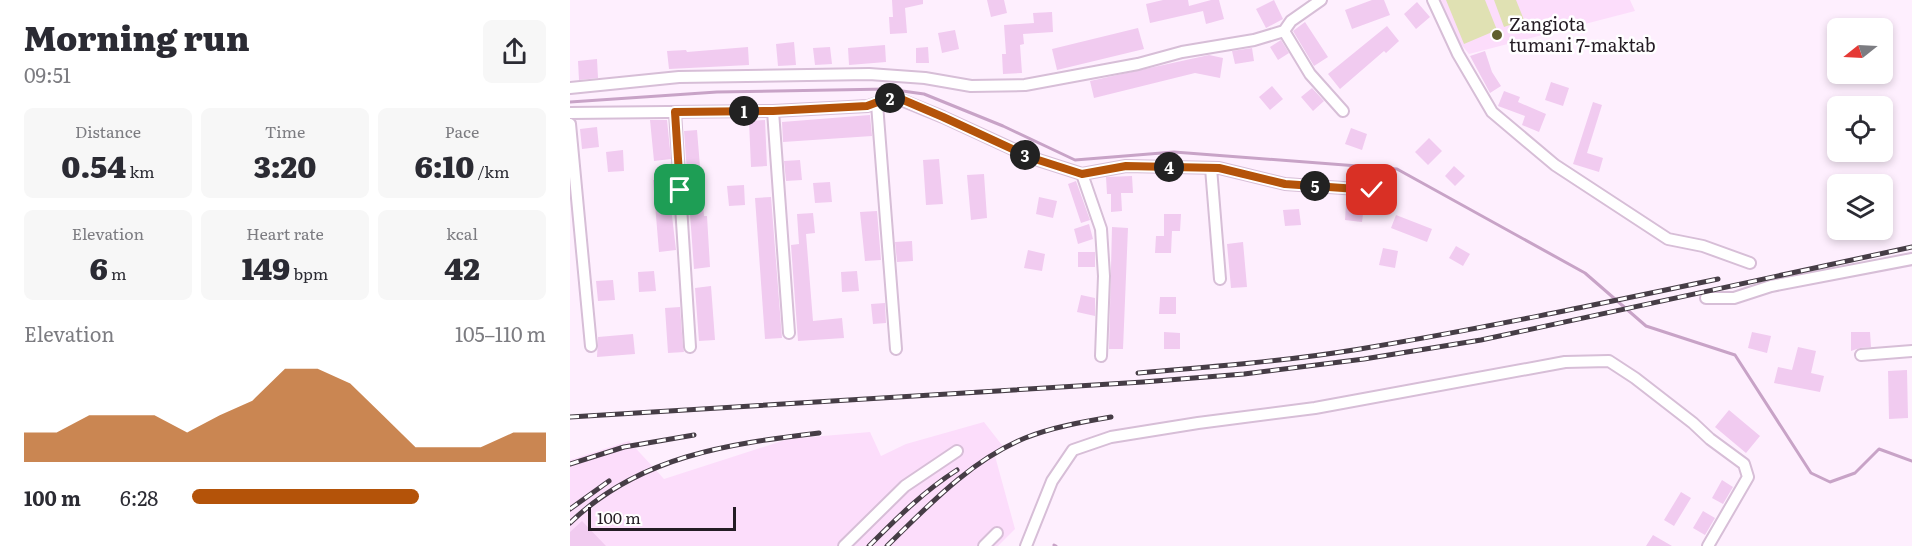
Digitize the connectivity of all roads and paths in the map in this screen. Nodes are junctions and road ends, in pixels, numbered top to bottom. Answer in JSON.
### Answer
{"nodes":[{"id":1,"x":1321,"y":0,"type":"edge"},
{"id":2,"x":1433,"y":0,"type":"edge"},
{"id":3,"x":1284,"y":32,"type":"junction"},
{"id":4,"x":570,"y":88,"type":"edge"},
{"id":5,"x":877,"y":104,"type":"junction"},
{"id":6,"x":773,"y":111,"type":"junction"},
{"id":7,"x":1343,"y":111,"type":"dead end"},
{"id":8,"x":570,"y":112,"type":"edge"},
{"id":9,"x":675,"y":112,"type":"junction"},
{"id":10,"x":570,"y":124,"type":"edge"},
{"id":11,"x":1211,"y":168,"type":"junction"},
{"id":12,"x":1082,"y":174,"type":"junction"},
{"id":13,"x":1372,"y":190,"type":"dead end"},
{"id":14,"x":1912,"y":259,"type":"edge"},
{"id":15,"x":1750,"y":263,"type":"dead end"},
{"id":16,"x":1220,"y":279,"type":"dead end"},
{"id":17,"x":1706,"y":298,"type":"dead end"},
{"id":18,"x":789,"y":333,"type":"dead end"},
{"id":19,"x":591,"y":346,"type":"dead end"},
{"id":20,"x":690,"y":347,"type":"dead end"},
{"id":21,"x":896,"y":349,"type":"dead end"},
{"id":22,"x":1912,"y":351,"type":"edge"},
{"id":23,"x":1861,"y":355,"type":"dead end"},
{"id":24,"x":1101,"y":356,"type":"dead end"},
{"id":25,"x":957,"y":451,"type":"dead end"},
{"id":26,"x":997,"y":533,"type":"dead end"},
{"id":27,"x":844,"y":546,"type":"edge"},
{"id":28,"x":984,"y":546,"type":"edge"},
{"id":29,"x":1026,"y":546,"type":"edge"},
{"id":30,"x":1708,"y":546,"type":"edge"}],
"edges":[{"from":1,"to":3,"type":"street"},
{"from":2,"to":15,"type":"street"},
{"from":3,"to":4,"type":"street"},
{"from":3,"to":7,"type":"street"},
{"from":5,"to":6,"type":"street"},
{"from":5,"to":12,"type":"street"},
{"from":5,"to":21,"type":"street"},
{"from":6,"to":9,"type":"street"},
{"from":6,"to":18,"type":"street"},
{"from":8,"to":9,"type":"street"},
{"from":9,"to":20,"type":"street"},
{"from":10,"to":19,"type":"street"},
{"from":11,"to":12,"type":"street"},
{"from":11,"to":13,"type":"street"},
{"from":11,"to":16,"type":"street"},
{"from":12,"to":24,"type":"street"},
{"from":14,"to":17,"type":"street"},
{"from":22,"to":23,"type":"street"},
{"from":25,"to":27,"type":"street"},
{"from":26,"to":28,"type":"street"},
{"from":29,"to":30,"type":"street"}]}
